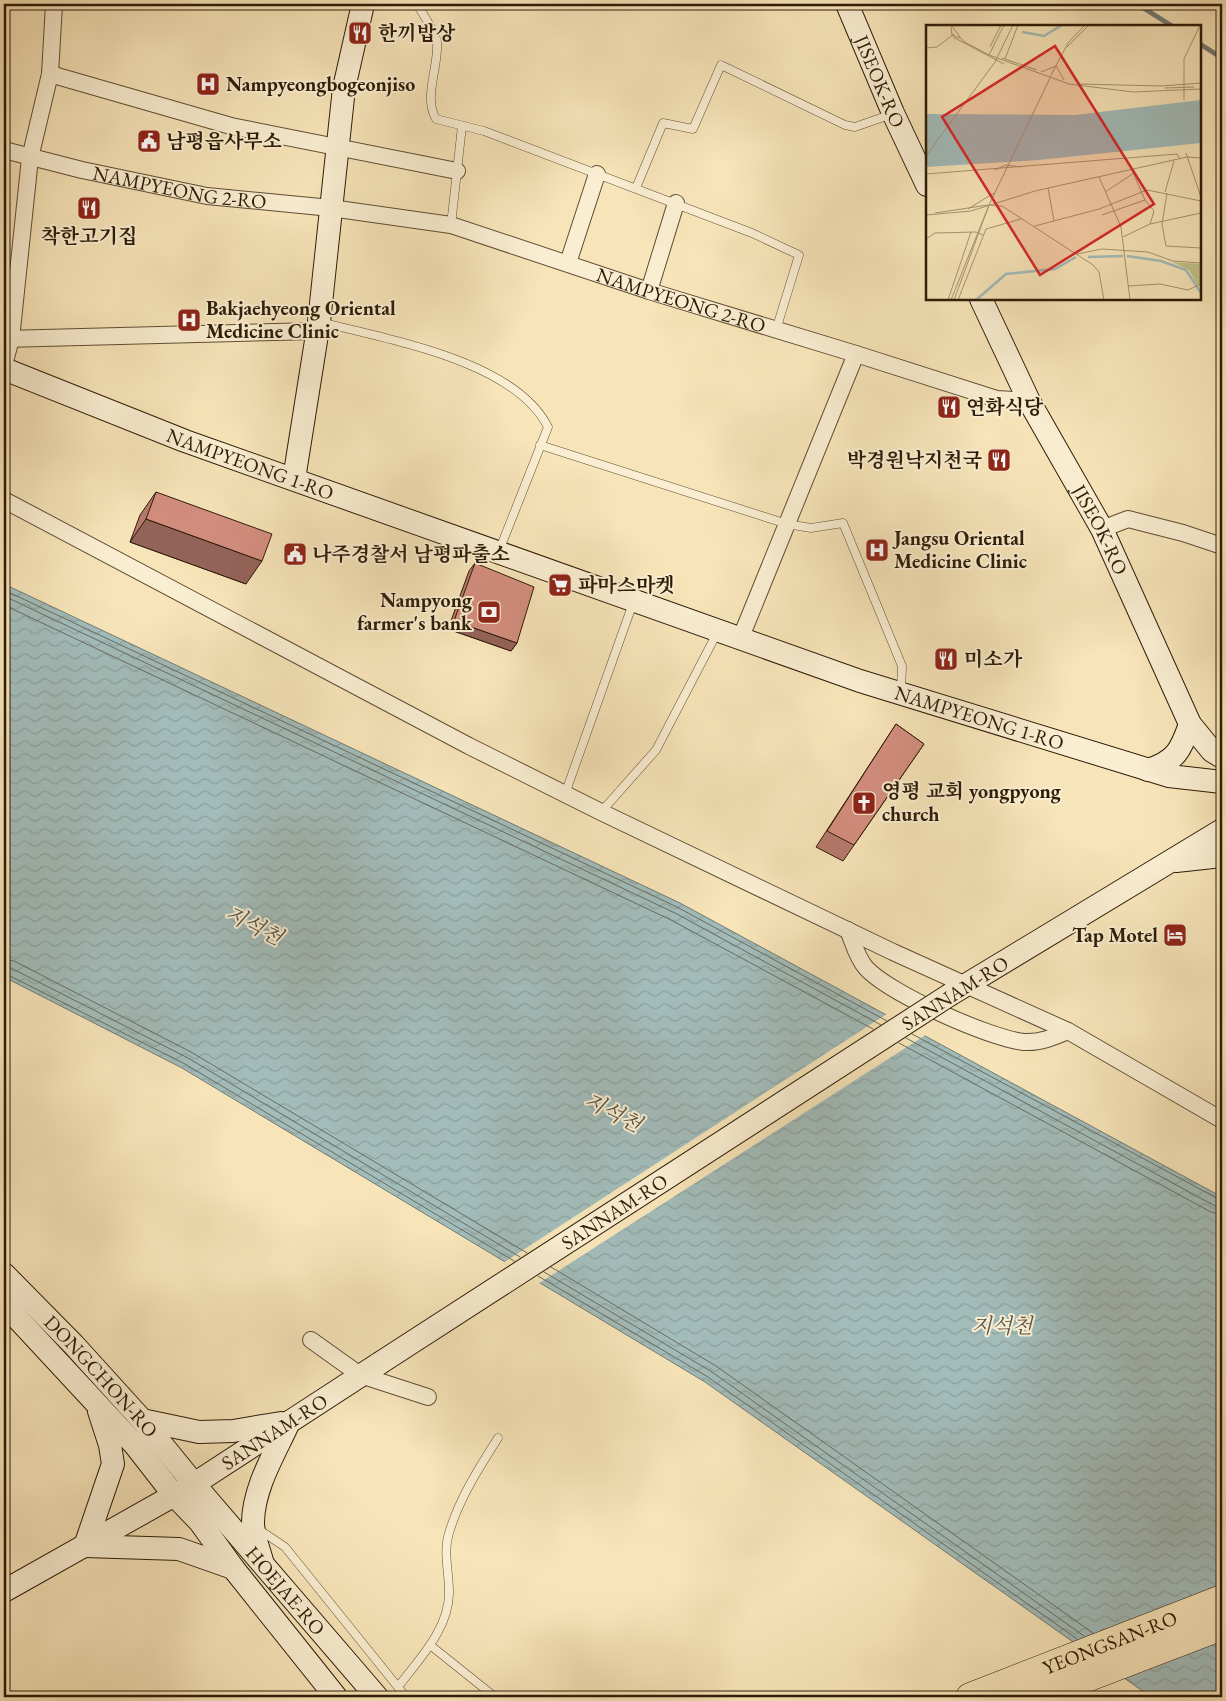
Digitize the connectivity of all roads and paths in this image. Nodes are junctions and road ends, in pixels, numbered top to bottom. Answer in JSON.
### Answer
{"nodes":[{"id":1,"x":54,"y":4,"type":"edge"},
{"id":2,"x":363,"y":4,"type":"edge"},
{"id":3,"x":417,"y":4,"type":"edge"},
{"id":4,"x":847,"y":4,"type":"edge"},
{"id":5,"x":50,"y":74,"type":"junction"},
{"id":6,"x":894,"y":113,"type":"junction"},
{"id":7,"x":462,"y":126,"type":"junction"},
{"id":8,"x":338,"y":146,"type":"junction"},
{"id":9,"x":4,"y":150,"type":"edge"},
{"id":10,"x":30,"y":158,"type":"junction"},
{"id":11,"x":457,"y":171,"type":"junction"},
{"id":12,"x":597,"y":174,"type":"junction"},
{"id":13,"x":926,"y":182,"type":"edge"},
{"id":14,"x":636,"y":188,"type":"junction"},
{"id":15,"x":676,"y":203,"type":"junction"},
{"id":16,"x":331,"y":208,"type":"junction"},
{"id":17,"x":451,"y":225,"type":"junction"},
{"id":18,"x":568,"y":263,"type":"junction"},
{"id":19,"x":649,"y":292,"type":"junction"},
{"id":20,"x":981,"y":300,"type":"edge"},
{"id":21,"x":318,"y":326,"type":"junction"},
{"id":22,"x":776,"y":330,"type":"junction"},
{"id":23,"x":7,"y":339,"type":"edge"},
{"id":24,"x":856,"y":354,"type":"junction"},
{"id":25,"x":4,"y":365,"type":"edge"},
{"id":26,"x":4,"y":369,"type":"edge"},
{"id":27,"x":1029,"y":401,"type":"junction"},
{"id":28,"x":540,"y":446,"type":"junction"},
{"id":29,"x":294,"y":479,"type":"junction"},
{"id":30,"x":4,"y":500,"type":"edge"},
{"id":31,"x":787,"y":524,"type":"junction"},
{"id":32,"x":1102,"y":529,"type":"junction"},
{"id":33,"x":1222,"y":546,"type":"edge"},
{"id":34,"x":499,"y":551,"type":"junction"},
{"id":35,"x":635,"y":599,"type":"junction"},
{"id":36,"x":719,"y":630,"type":"junction"},
{"id":37,"x":741,"y":638,"type":"junction"},
{"id":38,"x":901,"y":693,"type":"junction"},
{"id":39,"x":1190,"y":724,"type":"junction"},
{"id":40,"x":1222,"y":757,"type":"edge"},
{"id":41,"x":1148,"y":770,"type":"junction"},
{"id":42,"x":1222,"y":782,"type":"edge"},
{"id":43,"x":565,"y":794,"type":"junction"},
{"id":44,"x":601,"y":812,"type":"junction"},
{"id":45,"x":1222,"y":830,"type":"edge"},
{"id":46,"x":1222,"y":856,"type":"edge"},
{"id":47,"x":1173,"y":861,"type":"junction"},
{"id":48,"x":848,"y":930,"type":"junction"},
{"id":49,"x":960,"y":989,"type":"junction"},
{"id":50,"x":1068,"y":1031,"type":"junction"},
{"id":51,"x":1222,"y":1120,"type":"edge"},
{"id":52,"x":4,"y":1274,"type":"edge"},
{"id":53,"x":4,"y":1304,"type":"edge"},
{"id":54,"x":311,"y":1340,"type":"dead end"},
{"id":55,"x":360,"y":1375,"type":"junction"},
{"id":56,"x":428,"y":1397,"type":"dead end"},
{"id":57,"x":96,"y":1401,"type":"junction"},
{"id":58,"x":142,"y":1420,"type":"junction"},
{"id":59,"x":289,"y":1422,"type":"junction"},
{"id":60,"x":498,"y":1438,"type":"dead end"},
{"id":61,"x":194,"y":1484,"type":"junction"},
{"id":62,"x":174,"y":1495,"type":"junction"},
{"id":63,"x":253,"y":1526,"type":"junction"},
{"id":64,"x":85,"y":1546,"type":"junction"},
{"id":65,"x":264,"y":1567,"type":"junction"},
{"id":66,"x":233,"y":1568,"type":"junction"},
{"id":67,"x":4,"y":1591,"type":"edge"},
{"id":68,"x":1222,"y":1599,"type":"edge"},
{"id":69,"x":1222,"y":1626,"type":"edge"},
{"id":70,"x":430,"y":1645,"type":"junction"},
{"id":71,"x":398,"y":1687,"type":"junction"},
{"id":72,"x":336,"y":1697,"type":"edge"},
{"id":73,"x":377,"y":1697,"type":"edge"},
{"id":74,"x":406,"y":1697,"type":"edge"},
{"id":75,"x":495,"y":1697,"type":"edge"},
{"id":76,"x":970,"y":1697,"type":"edge"},
{"id":77,"x":1037,"y":1697,"type":"edge"}],
"edges":[{"from":1,"to":5,"type":"street"},
{"from":2,"to":8,"type":"main road"},
{"from":3,"to":7,"type":"lane"},
{"from":4,"to":6,"type":"main road","name":"JISEOK-RO"},
{"from":5,"to":8,"type":"street"},
{"from":5,"to":10,"type":"street"},
{"from":6,"to":13,"type":"main road","name":"JISEOK-RO"},
{"from":6,"to":14,"type":"lane"},
{"from":7,"to":11,"type":"lane"},
{"from":7,"to":12,"type":"lane"},
{"from":8,"to":11,"type":"street"},
{"from":8,"to":16,"type":"main road"},
{"from":9,"to":10,"type":"street","name":"NAMPYEONG 2-RO"},
{"from":10,"to":16,"type":"street","name":"NAMPYEONG 2-RO"},
{"from":10,"to":23,"type":"street"},
{"from":11,"to":17,"type":"lane"},
{"from":12,"to":14,"type":"lane"},
{"from":12,"to":18,"type":"street"},
{"from":14,"to":15,"type":"lane"},
{"from":15,"to":19,"type":"street"},
{"from":15,"to":22,"type":"lane"},
{"from":16,"to":17,"type":"street","name":"NAMPYEONG 2-RO"},
{"from":16,"to":21,"type":"main road"},
{"from":17,"to":18,"type":"street","name":"NAMPYEONG 2-RO"},
{"from":18,"to":19,"type":"street","name":"NAMPYEONG 2-RO"},
{"from":19,"to":22,"type":"street","name":"NAMPYEONG 2-RO"},
{"from":20,"to":27,"type":"main road","name":"JISEOK-RO"},
{"from":21,"to":23,"type":"street"},
{"from":21,"to":28,"type":"lane"},
{"from":21,"to":29,"type":"main road"},
{"from":22,"to":24,"type":"street","name":"NAMPYEONG 2-RO"},
{"from":23,"to":25,"type":"street"},
{"from":24,"to":27,"type":"street","name":"NAMPYEONG 2-RO"},
{"from":24,"to":31,"type":"street"},
{"from":26,"to":29,"type":"main road","name":"NAMPYEONG 1-RO"},
{"from":27,"to":32,"type":"main road","name":"JISEOK-RO"},
{"from":28,"to":31,"type":"lane"},
{"from":28,"to":34,"type":"lane"},
{"from":29,"to":34,"type":"main road","name":"NAMPYEONG 1-RO"},
{"from":30,"to":43,"type":"street"},
{"from":31,"to":37,"type":"street"},
{"from":31,"to":38,"type":"lane"},
{"from":32,"to":33,"type":"street"},
{"from":32,"to":39,"type":"main road","name":"JISEOK-RO"},
{"from":34,"to":35,"type":"main road","name":"NAMPYEONG 1-RO"},
{"from":35,"to":36,"type":"main road","name":"NAMPYEONG 1-RO"},
{"from":35,"to":43,"type":"lane"},
{"from":36,"to":37,"type":"main road","name":"NAMPYEONG 1-RO"},
{"from":36,"to":44,"type":"lane"},
{"from":37,"to":38,"type":"main road","name":"NAMPYEONG 1-RO"},
{"from":38,"to":41,"type":"main road","name":"NAMPYEONG 1-RO"},
{"from":39,"to":40,"type":"main road","name":"JISEOK-RO"},
{"from":39,"to":41,"type":"main road"},
{"from":41,"to":42,"type":"main road","name":"NAMPYEONG 1-RO"},
{"from":43,"to":44,"type":"street"},
{"from":44,"to":48,"type":"street"},
{"from":45,"to":47,"type":"main road","name":"SANNAM-RO"},
{"from":46,"to":47,"type":"main road"},
{"from":47,"to":49,"type":"main road","name":"SANNAM-RO"},
{"from":48,"to":49,"type":"street"},
{"from":48,"to":50,"type":"street"},
{"from":49,"to":50,"type":"street"},
{"from":49,"to":55,"type":"main road","name":"SANNAM-RO","bridge":true},
{"from":50,"to":51,"type":"street"},
{"from":52,"to":58,"type":"main road","name":"DONGCHON-RO"},
{"from":53,"to":57,"type":"main road","name":"DONGCHON-RO"},
{"from":54,"to":55,"type":"street"},
{"from":55,"to":56,"type":"street"},
{"from":55,"to":59,"type":"main road","name":"SANNAM-RO"},
{"from":57,"to":62,"type":"main road","name":"DONGCHON-RO"},
{"from":57,"to":64,"type":"main road"},
{"from":58,"to":59,"type":"main road"},
{"from":58,"to":61,"type":"main road","name":"DONGCHON-RO"},
{"from":59,"to":61,"type":"main road","name":"SANNAM-RO"},
{"from":59,"to":63,"type":"main road"},
{"from":60,"to":70,"type":"lane"},
{"from":61,"to":62,"type":"main road","name":"SANNAM-RO"},
{"from":61,"to":65,"type":"main road","name":"HOEJAE-RO"},
{"from":62,"to":64,"type":"main road","name":"SANNAM-RO"},
{"from":62,"to":66,"type":"main road","name":"HOEJAE-RO"},
{"from":63,"to":65,"type":"main road"},
{"from":63,"to":71,"type":"lane"},
{"from":64,"to":66,"type":"main road"},
{"from":64,"to":67,"type":"main road","name":"SANNAM-RO"},
{"from":65,"to":73,"type":"main road","name":"HOEJAE-RO"},
{"from":66,"to":72,"type":"main road","name":"HOEJAE-RO"},
{"from":68,"to":76,"type":"highway","name":"YEONGSAN-RO"},
{"from":69,"to":77,"type":"highway","name":"YEONGSAN-RO"},
{"from":70,"to":71,"type":"lane"},
{"from":70,"to":75,"type":"lane"},
{"from":71,"to":74,"type":"lane"}]}
